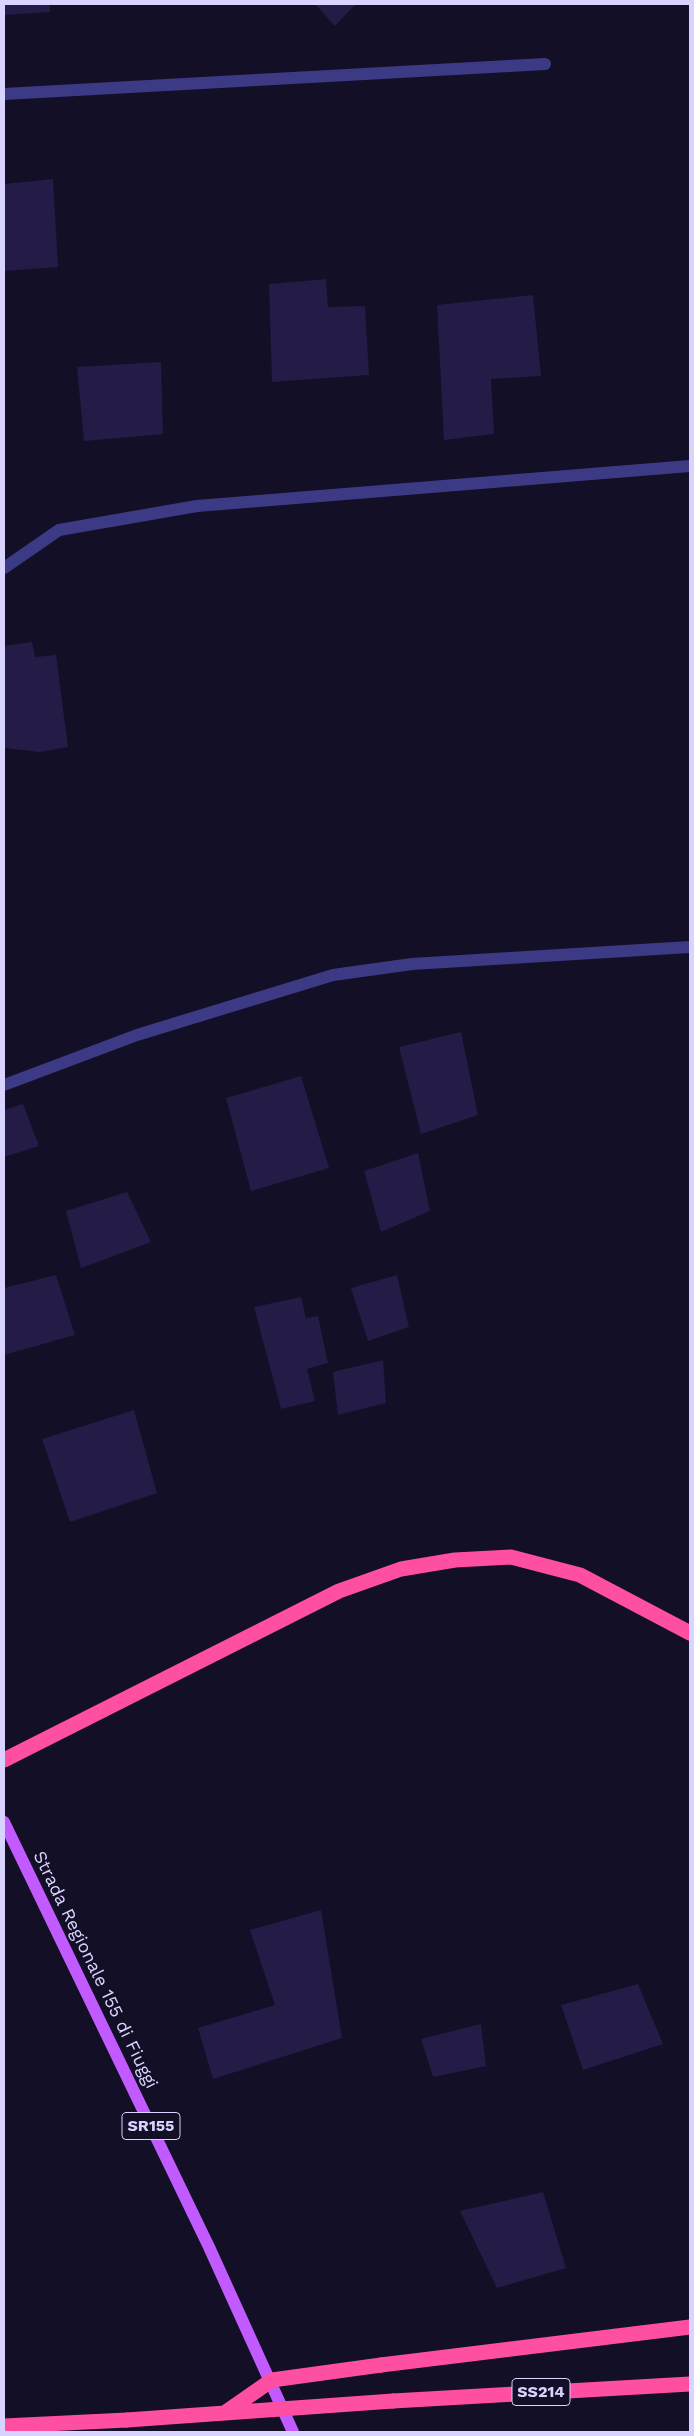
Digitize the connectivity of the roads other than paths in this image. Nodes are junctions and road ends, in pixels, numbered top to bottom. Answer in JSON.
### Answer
{"nodes":[{"id":1,"x":545,"y":64,"type":"dead end"},
{"id":2,"x":4,"y":94,"type":"edge"},
{"id":3,"x":690,"y":466,"type":"edge"},
{"id":4,"x":4,"y":568,"type":"edge"},
{"id":5,"x":690,"y":947,"type":"edge"},
{"id":6,"x":4,"y":1085,"type":"edge"},
{"id":7,"x":690,"y":1633,"type":"edge"},
{"id":8,"x":4,"y":1760,"type":"edge"},
{"id":9,"x":4,"y":1822,"type":"edge"},
{"id":10,"x":690,"y":2327,"type":"edge"},
{"id":11,"x":690,"y":2384,"type":"edge"},
{"id":12,"x":225,"y":2412,"type":"junction"},
{"id":13,"x":4,"y":2426,"type":"edge"},
{"id":14,"x":293,"y":2432,"type":"edge"}],
"edges":[{"from":1,"to":2,"type":"lane"},
{"from":3,"to":4,"type":"lane"},
{"from":5,"to":6,"type":"lane"},
{"from":7,"to":8,"type":"highway"},
{"from":9,"to":14,"type":"main road","name":"Strada Regionale 155 di Fiuggi","number":"SR155"},
{"from":10,"to":12,"type":"highway","bridge":true},
{"from":11,"to":12,"type":"highway","number":"SS214","bridge":true},
{"from":12,"to":13,"type":"highway","number":"SS214","bridge":true}]}
